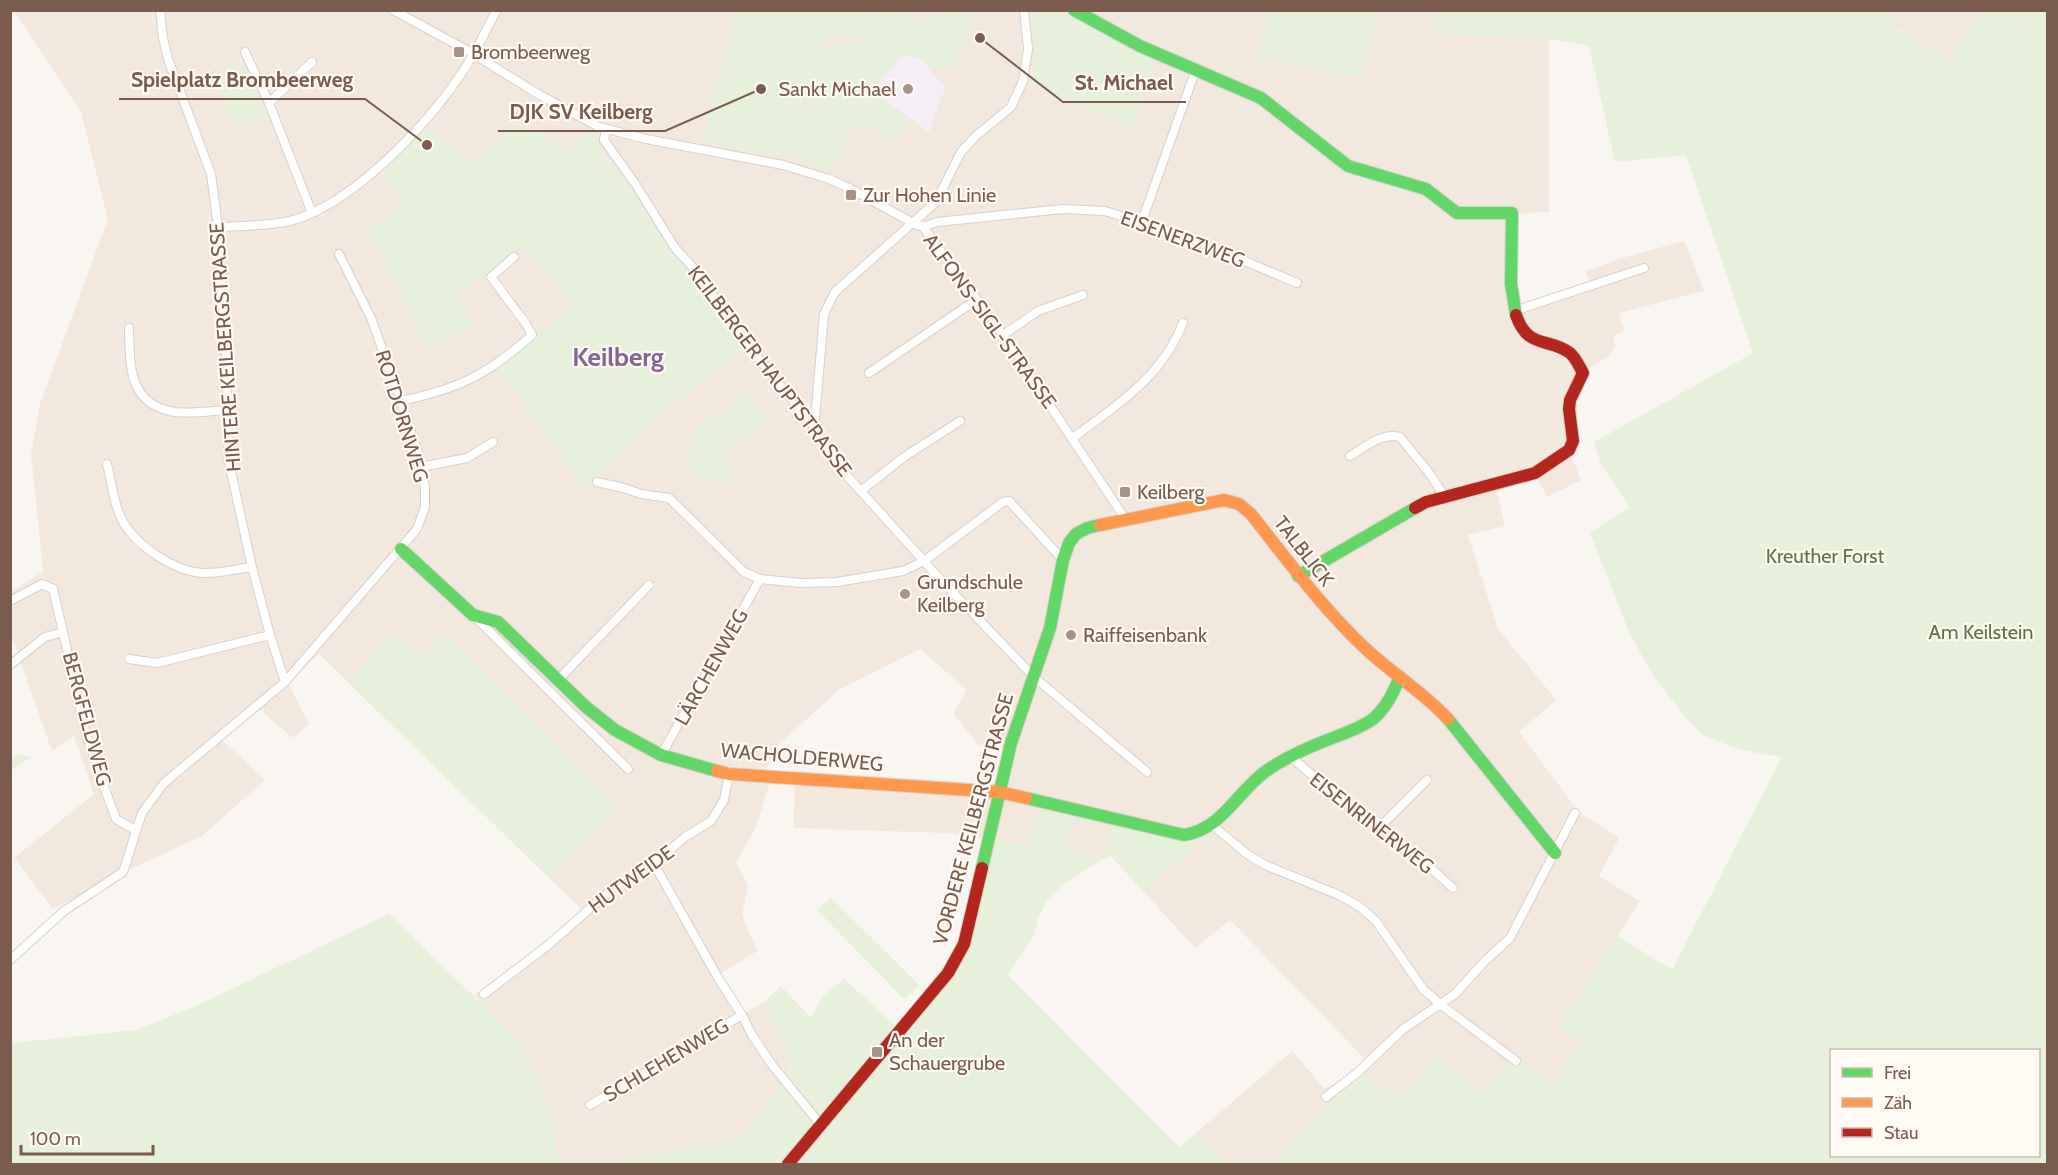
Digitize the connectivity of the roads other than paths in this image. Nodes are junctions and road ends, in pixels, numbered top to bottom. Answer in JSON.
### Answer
{"nodes":[{"id":1,"x":160,"y":10,"type":"edge"},
{"id":2,"x":393,"y":10,"type":"edge"},
{"id":3,"x":497,"y":10,"type":"edge"},
{"id":4,"x":1024,"y":10,"type":"edge"},
{"id":5,"x":1074,"y":10,"type":"edge"},
{"id":6,"x":245,"y":52,"type":"dead end"},
{"id":7,"x":472,"y":53,"type":"junction"},
{"id":8,"x":312,"y":62,"type":"dead end"},
{"id":9,"x":1196,"y":69,"type":"junction"},
{"id":10,"x":269,"y":104,"type":"junction"},
{"id":11,"x":603,"y":128,"type":"junction"},
{"id":12,"x":312,"y":213,"type":"junction"},
{"id":13,"x":1142,"y":221,"type":"junction"},
{"id":14,"x":912,"y":223,"type":"junction"},
{"id":15,"x":218,"y":226,"type":"junction"},
{"id":16,"x":923,"y":227,"type":"junction"},
{"id":17,"x":339,"y":254,"type":"dead end"},
{"id":18,"x":514,"y":258,"type":"dead end"},
{"id":19,"x":1644,"y":268,"type":"dead end"},
{"id":20,"x":1297,"y":283,"type":"dead end"},
{"id":21,"x":1083,"y":295,"type":"dead end"},
{"id":22,"x":976,"y":300,"type":"junction"},
{"id":23,"x":1514,"y":311,"type":"junction"},
{"id":24,"x":1182,"y":323,"type":"dead end"},
{"id":25,"x":129,"y":328,"type":"dead end"},
{"id":26,"x":1004,"y":335,"type":"junction"},
{"id":27,"x":869,"y":373,"type":"dead end"},
{"id":28,"x":402,"y":401,"type":"junction"},
{"id":29,"x":227,"y":410,"type":"junction"},
{"id":30,"x":960,"y":421,"type":"dead end"},
{"id":31,"x":811,"y":423,"type":"junction"},
{"id":32,"x":1072,"y":438,"type":"junction"},
{"id":33,"x":493,"y":442,"type":"dead end"},
{"id":34,"x":1350,"y":456,"type":"dead end"},
{"id":35,"x":107,"y":464,"type":"dead end"},
{"id":36,"x":421,"y":467,"type":"junction"},
{"id":37,"x":597,"y":482,"type":"dead end"},
{"id":38,"x":861,"y":490,"type":"junction"},
{"id":39,"x":1444,"y":496,"type":"junction"},
{"id":40,"x":1126,"y":520,"type":"junction"},
{"id":41,"x":401,"y":549,"type":"junction"},
{"id":42,"x":1063,"y":560,"type":"junction"},
{"id":43,"x":924,"y":561,"type":"junction"},
{"id":44,"x":252,"y":567,"type":"junction"},
{"id":45,"x":1298,"y":576,"type":"junction"},
{"id":46,"x":760,"y":579,"type":"junction"},
{"id":47,"x":649,"y":585,"type":"dead end"},
{"id":48,"x":10,"y":601,"type":"edge"},
{"id":49,"x":473,"y":615,"type":"junction"},
{"id":50,"x":63,"y":632,"type":"junction"},
{"id":51,"x":270,"y":635,"type":"junction"},
{"id":52,"x":129,"y":659,"type":"dead end"},
{"id":53,"x":10,"y":665,"type":"edge"},
{"id":54,"x":1034,"y":677,"type":"junction"},
{"id":55,"x":1400,"y":677,"type":"junction"},
{"id":56,"x":558,"y":680,"type":"junction"},
{"id":57,"x":285,"y":682,"type":"junction"},
{"id":58,"x":661,"y":755,"type":"junction"},
{"id":59,"x":1291,"y":757,"type":"junction"},
{"id":60,"x":628,"y":768,"type":"dead end"},
{"id":61,"x":1147,"y":772,"type":"dead end"},
{"id":62,"x":729,"y":774,"type":"junction"},
{"id":63,"x":1427,"y":780,"type":"dead end"},
{"id":64,"x":999,"y":792,"type":"junction"},
{"id":65,"x":1575,"y":813,"type":"dead end"},
{"id":66,"x":1212,"y":825,"type":"junction"},
{"id":67,"x":1382,"y":825,"type":"junction"},
{"id":68,"x":135,"y":830,"type":"junction"},
{"id":69,"x":1556,"y":853,"type":"junction"},
{"id":70,"x":654,"y":864,"type":"junction"},
{"id":71,"x":1453,"y":888,"type":"dead end"},
{"id":72,"x":10,"y":960,"type":"edge"},
{"id":73,"x":484,"y":994,"type":"dead end"},
{"id":74,"x":1440,"y":1004,"type":"junction"},
{"id":75,"x":742,"y":1015,"type":"junction"},
{"id":76,"x":1516,"y":1061,"type":"dead end"},
{"id":77,"x":1326,"y":1097,"type":"dead end"},
{"id":78,"x":590,"y":1105,"type":"dead end"},
{"id":79,"x":821,"y":1125,"type":"junction"},
{"id":80,"x":788,"y":1164,"type":"edge"}],
"edges":[{"from":1,"to":15,"type":"street","name":"HINTERE KEILBERGSTRASSE"},
{"from":2,"to":7,"type":"street"},
{"from":3,"to":7,"type":"street"},
{"from":4,"to":14,"type":"street"},
{"from":5,"to":9,"type":"street"},
{"from":6,"to":10,"type":"street"},
{"from":7,"to":11,"type":"street"},
{"from":7,"to":12,"type":"street"},
{"from":8,"to":10,"type":"street"},
{"from":9,"to":13,"type":"street"},
{"from":9,"to":23,"type":"street"},
{"from":10,"to":12,"type":"street"},
{"from":11,"to":14,"type":"street","name":"ALFONS-SIGL-STRASSE"},
{"from":11,"to":31,"type":"street","name":"KEILBERGER HAUPTSTRASSE"},
{"from":12,"to":15,"type":"street"},
{"from":13,"to":16,"type":"street","name":"EISENERZWEG"},
{"from":13,"to":20,"type":"street","name":"EISENERZWEG"},
{"from":14,"to":16,"type":"street","name":"ALFONS-SIGL-STRASSE"},
{"from":14,"to":31,"type":"street"},
{"from":15,"to":29,"type":"street","name":"HINTERE KEILBERGSTRASSE"},
{"from":16,"to":22,"type":"street","name":"ALFONS-SIGL-STRASSE"},
{"from":17,"to":28,"type":"street","name":"ROTDORNWEG"},
{"from":18,"to":28,"type":"street"},
{"from":19,"to":23,"type":"street"},
{"from":21,"to":26,"type":"street"},
{"from":22,"to":26,"type":"street","name":"ALFONS-SIGL-STRASSE"},
{"from":22,"to":27,"type":"street"},
{"from":23,"to":39,"type":"street"},
{"from":24,"to":32,"type":"street"},
{"from":25,"to":29,"type":"street"},
{"from":26,"to":32,"type":"street","name":"ALFONS-SIGL-STRASSE"},
{"from":28,"to":36,"type":"street","name":"ROTDORNWEG"},
{"from":29,"to":44,"type":"street","name":"HINTERE KEILBERGSTRASSE"},
{"from":30,"to":38,"type":"street"},
{"from":31,"to":38,"type":"street","name":"KEILBERGER HAUPTSTRASSE"},
{"from":32,"to":40,"type":"street","name":"ALFONS-SIGL-STRASSE"},
{"from":33,"to":36,"type":"street"},
{"from":34,"to":39,"type":"street"},
{"from":35,"to":44,"type":"street"},
{"from":36,"to":41,"type":"street","name":"ROTDORNWEG"},
{"from":37,"to":46,"type":"street"},
{"from":38,"to":43,"type":"street","name":"KEILBERGER HAUPTSTRASSE"},
{"from":39,"to":45,"type":"street"},
{"from":40,"to":42,"type":"street","name":"TALBLICK"},
{"from":40,"to":45,"type":"street","name":"TALBLICK"},
{"from":41,"to":49,"type":"street","name":"WACHOLDERWEG"},
{"from":41,"to":57,"type":"street","name":"ROTDORNWEG"},
{"from":42,"to":43,"type":"street"},
{"from":42,"to":54,"type":"street","name":"TALBLICK"},
{"from":43,"to":46,"type":"street"},
{"from":43,"to":54,"type":"street","name":"KEILBERGER HAUPTSTRASSE"},
{"from":44,"to":51,"type":"street","name":"HINTERE KEILBERGSTRASSE"},
{"from":45,"to":55,"type":"street","name":"TALBLICK"},
{"from":46,"to":58,"type":"street","name":"LÄRCHENWEG"},
{"from":47,"to":56,"type":"street"},
{"from":48,"to":50,"type":"street","name":"BERGFELDWEG"},
{"from":49,"to":56,"type":"street","name":"WACHOLDERWEG"},
{"from":49,"to":60,"type":"street","name":"WACHOLDERWEG"},
{"from":50,"to":53,"type":"street","name":"BERGFELDWEG"},
{"from":50,"to":68,"type":"street","name":"BERGFELDWEG"},
{"from":51,"to":52,"type":"street"},
{"from":51,"to":57,"type":"street","name":"HINTERE KEILBERGSTRASSE"},
{"from":54,"to":61,"type":"street","name":"KEILBERGER HAUPTSTRASSE"},
{"from":54,"to":64,"type":"street","name":"VORDERE KEILBERGSTRASSE"},
{"from":55,"to":59,"type":"street"},
{"from":55,"to":69,"type":"street","name":"TALBLICK"},
{"from":56,"to":58,"type":"street","name":"WACHOLDERWEG"},
{"from":57,"to":68,"type":"street"},
{"from":58,"to":62,"type":"street","name":"WACHOLDERWEG"},
{"from":59,"to":66,"type":"street"},
{"from":59,"to":67,"type":"street","name":"EISENRINERWEG"},
{"from":62,"to":64,"type":"street","name":"WACHOLDERWEG"},
{"from":62,"to":70,"type":"street","name":"HUTWEIDE"},
{"from":63,"to":67,"type":"street"},
{"from":64,"to":66,"type":"street","name":"WACHOLDERWEG"},
{"from":64,"to":79,"type":"street","name":"VORDERE KEILBERGSTRASSE"},
{"from":65,"to":69,"type":"street"},
{"from":66,"to":74,"type":"street"},
{"from":67,"to":71,"type":"street","name":"EISENRINERWEG"},
{"from":68,"to":72,"type":"street"},
{"from":69,"to":74,"type":"street"},
{"from":70,"to":73,"type":"street","name":"HUTWEIDE"},
{"from":70,"to":75,"type":"street"},
{"from":74,"to":76,"type":"street"},
{"from":74,"to":77,"type":"street"},
{"from":75,"to":78,"type":"street","name":"SCHLEHENWEG"},
{"from":75,"to":79,"type":"street"},
{"from":79,"to":80,"type":"street","name":"VORDERE KEILBERGSTRASSE"}]}
